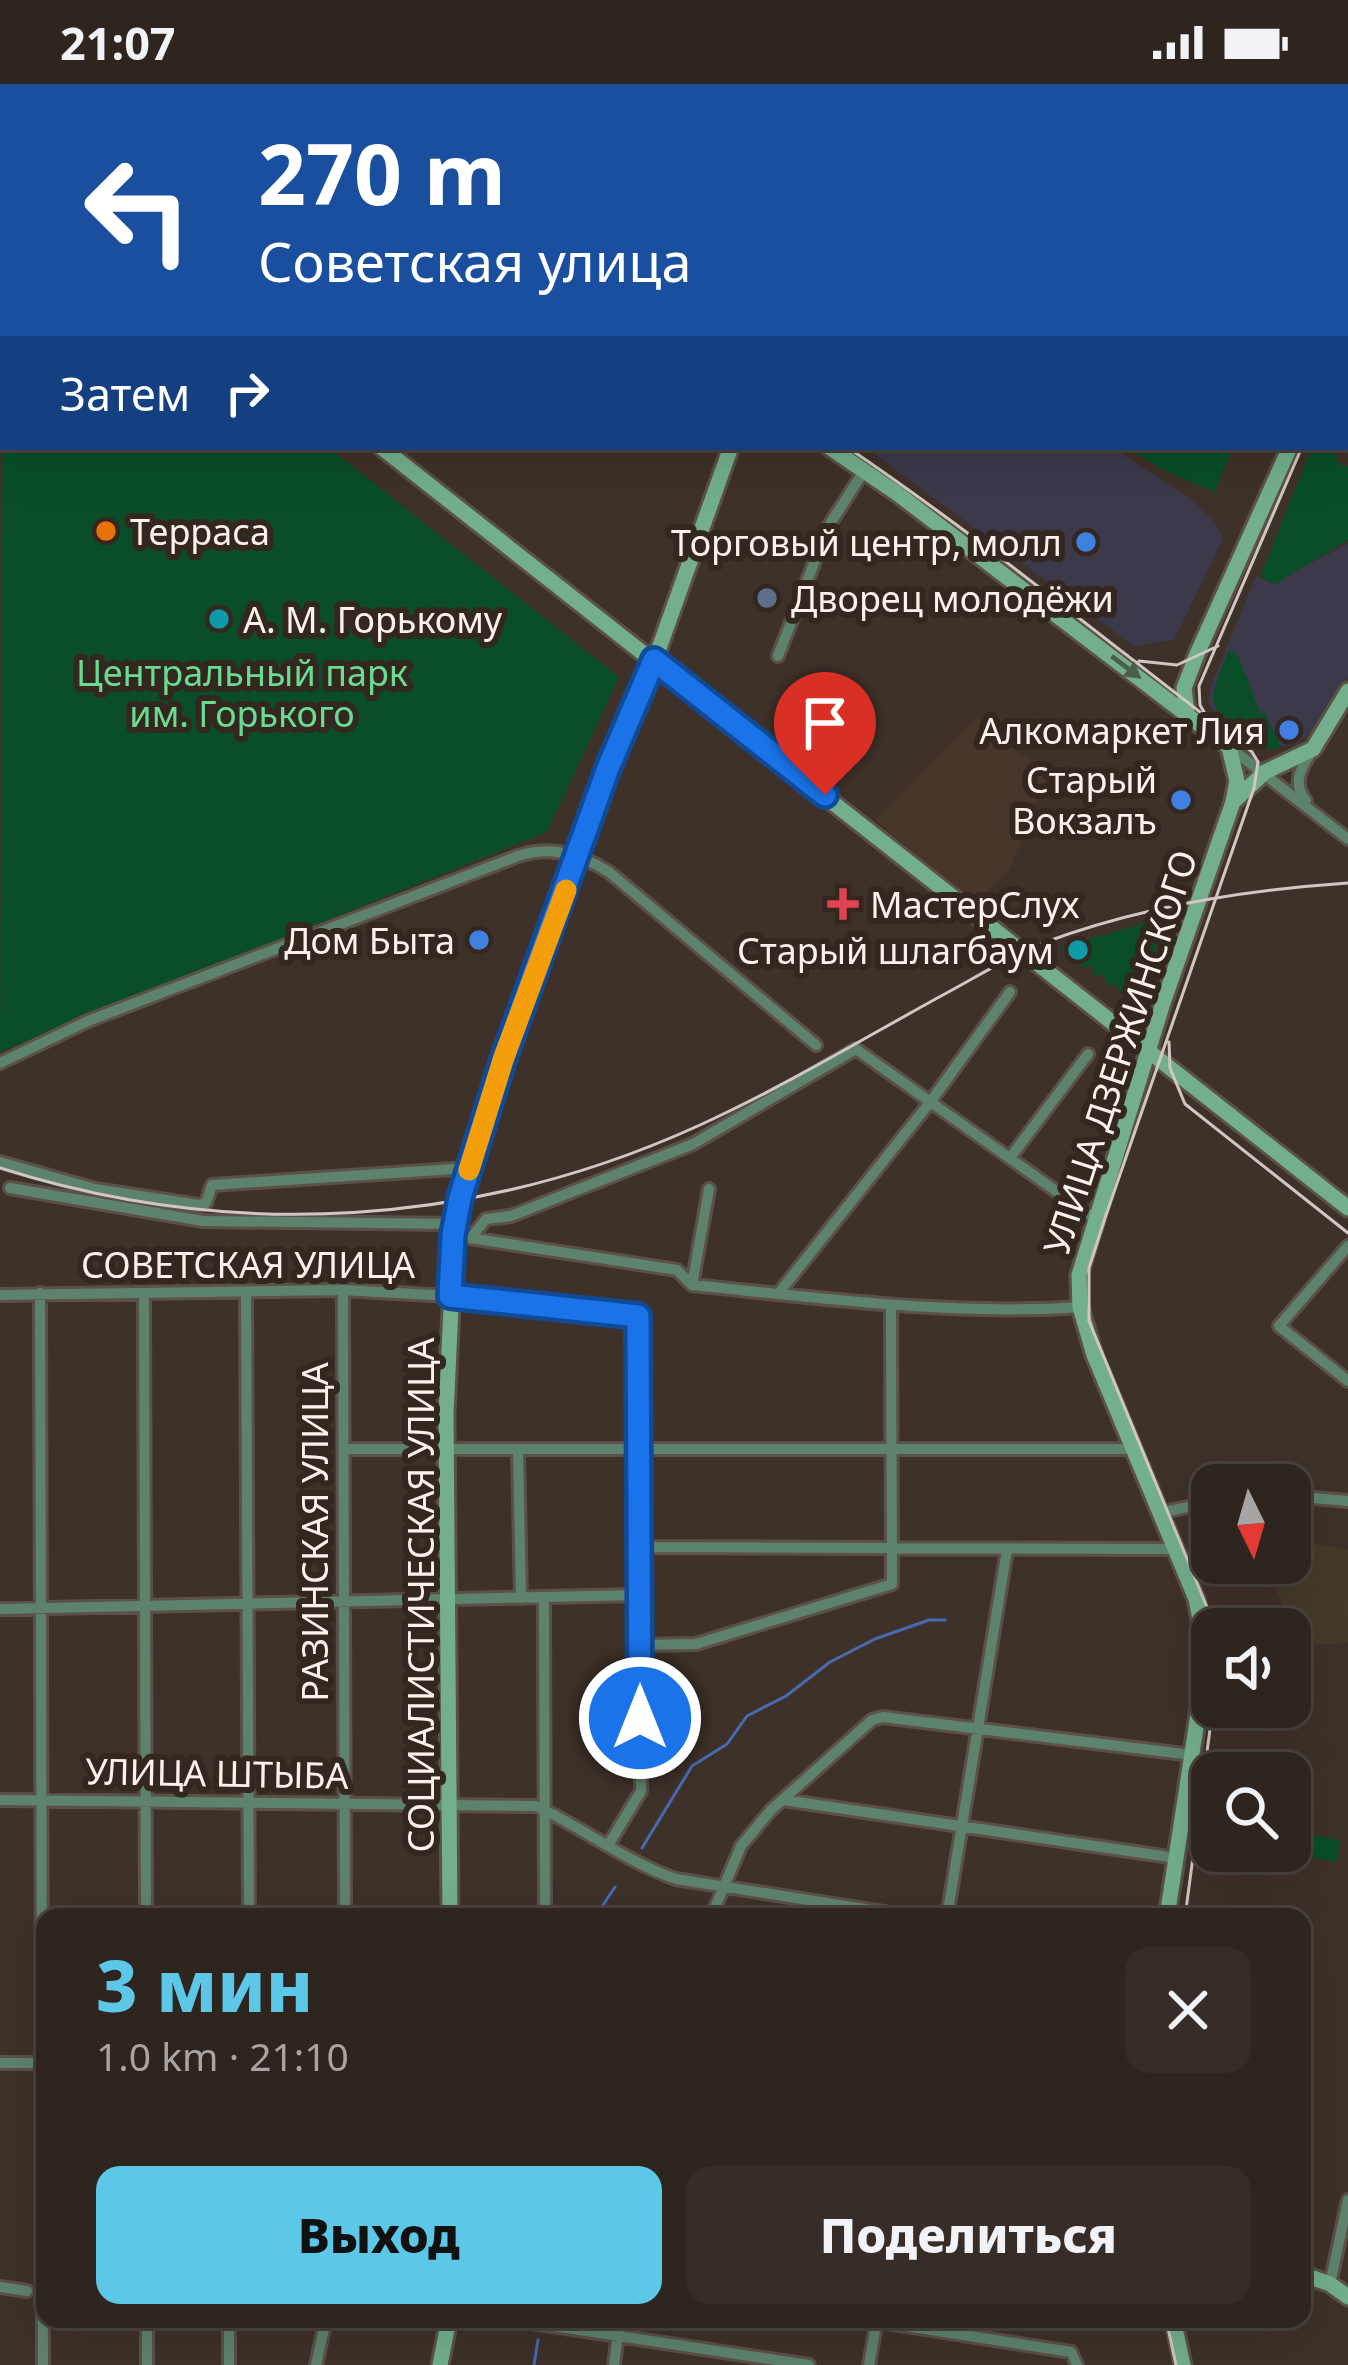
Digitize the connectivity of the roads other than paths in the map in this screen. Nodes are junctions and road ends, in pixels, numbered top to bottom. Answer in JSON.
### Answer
{"nodes":[{"id":1,"x":385,"y":450,"type":"edge"},
{"id":2,"x":730,"y":450,"type":"edge"},
{"id":3,"x":834,"y":450,"type":"edge"},
{"id":4,"x":1289,"y":450,"type":"edge"},
{"id":5,"x":865,"y":471,"type":"junction"},
{"id":6,"x":778,"y":656,"type":"dead end"},
{"id":7,"x":654,"y":660,"type":"junction"},
{"id":8,"x":1348,"y":691,"type":"edge"},
{"id":9,"x":1187,"y":713,"type":"junction"},
{"id":10,"x":1229,"y":747,"type":"junction"},
{"id":11,"x":1313,"y":749,"type":"junction"},
{"id":12,"x":1265,"y":772,"type":"junction"},
{"id":13,"x":1237,"y":781,"type":"junction"},
{"id":14,"x":1233,"y":802,"type":"junction"},
{"id":15,"x":1316,"y":813,"type":"junction"},
{"id":16,"x":1348,"y":839,"type":"edge"},
{"id":17,"x":578,"y":856,"type":"junction"},
{"id":18,"x":1010,"y":992,"type":"dead end"},
{"id":19,"x":816,"y":1045,"type":"dead end"},
{"id":20,"x":1148,"y":1053,"type":"junction"},
{"id":21,"x":1088,"y":1054,"type":"dead end"},
{"id":22,"x":0,"y":1063,"type":"edge"},
{"id":23,"x":931,"y":1101,"type":"junction"},
{"id":24,"x":1010,"y":1158,"type":"junction"},
{"id":25,"x":0,"y":1162,"type":"edge"},
{"id":26,"x":469,"y":1168,"type":"junction"},
{"id":27,"x":10,"y":1188,"type":"dead end"},
{"id":28,"x":709,"y":1189,"type":"dead end"},
{"id":29,"x":1348,"y":1208,"type":"edge"},
{"id":30,"x":1094,"y":1218,"type":"junction"},
{"id":31,"x":454,"y":1229,"type":"junction"},
{"id":32,"x":471,"y":1238,"type":"junction"},
{"id":33,"x":1348,"y":1246,"type":"edge"},
{"id":34,"x":692,"y":1285,"type":"junction"},
{"id":35,"x":344,"y":1291,"type":"junction"},
{"id":36,"x":40,"y":1293,"type":"junction"},
{"id":37,"x":144,"y":1293,"type":"junction"},
{"id":38,"x":246,"y":1294,"type":"junction"},
{"id":39,"x":778,"y":1294,"type":"junction"},
{"id":40,"x":0,"y":1295,"type":"edge"},
{"id":41,"x":450,"y":1296,"type":"junction"},
{"id":42,"x":891,"y":1305,"type":"junction"},
{"id":43,"x":1080,"y":1307,"type":"junction"},
{"id":44,"x":1348,"y":1381,"type":"edge"},
{"id":45,"x":344,"y":1449,"type":"junction"},
{"id":46,"x":447,"y":1449,"type":"junction"},
{"id":47,"x":1131,"y":1449,"type":"junction"},
{"id":48,"x":518,"y":1450,"type":"junction"},
{"id":49,"x":639,"y":1450,"type":"junction"},
{"id":50,"x":892,"y":1452,"type":"junction"},
{"id":51,"x":1311,"y":1498,"type":"edge"},
{"id":52,"x":1348,"y":1501,"type":"edge"},
{"id":53,"x":1191,"y":1506,"type":"edge"},
{"id":54,"x":1159,"y":1513,"type":"junction"},
{"id":55,"x":639,"y":1547,"type":"junction"},
{"id":56,"x":892,"y":1549,"type":"junction"},
{"id":57,"x":1175,"y":1549,"type":"junction"},
{"id":58,"x":1007,"y":1550,"type":"junction"},
{"id":59,"x":640,"y":1595,"type":"junction"},
{"id":60,"x":544,"y":1597,"type":"junction"},
{"id":61,"x":521,"y":1598,"type":"junction"},
{"id":62,"x":448,"y":1599,"type":"junction"},
{"id":63,"x":345,"y":1601,"type":"junction"},
{"id":64,"x":248,"y":1604,"type":"junction"},
{"id":65,"x":145,"y":1606,"type":"junction"},
{"id":66,"x":40,"y":1608,"type":"junction"},
{"id":67,"x":0,"y":1609,"type":"edge"},
{"id":68,"x":640,"y":1646,"type":"junction"},
{"id":69,"x":980,"y":1729,"type":"junction"},
{"id":70,"x":1192,"y":1752,"type":"edge"},
{"id":71,"x":1191,"y":1755,"type":"edge"},
{"id":72,"x":1191,"y":1761,"type":"edge"},
{"id":73,"x":784,"y":1799,"type":"junction"},
{"id":74,"x":0,"y":1800,"type":"edge"},
{"id":75,"x":41,"y":1800,"type":"junction"},
{"id":76,"x":145,"y":1802,"type":"junction"},
{"id":77,"x":248,"y":1803,"type":"junction"},
{"id":78,"x":345,"y":1804,"type":"junction"},
{"id":79,"x":449,"y":1807,"type":"junction"},
{"id":80,"x":545,"y":1810,"type":"junction"},
{"id":81,"x":963,"y":1826,"type":"junction"},
{"id":82,"x":609,"y":1844,"type":"junction"},
{"id":83,"x":1176,"y":1858,"type":"junction"},
{"id":84,"x":721,"y":1888,"type":"junction"},
{"id":85,"x":42,"y":1908,"type":"edge"},
{"id":86,"x":146,"y":1908,"type":"edge"},
{"id":87,"x":249,"y":1908,"type":"edge"},
{"id":88,"x":345,"y":1908,"type":"edge"},
{"id":89,"x":450,"y":1908,"type":"edge"},
{"id":90,"x":545,"y":1908,"type":"edge"},
{"id":91,"x":715,"y":1908,"type":"edge"},
{"id":92,"x":855,"y":1908,"type":"edge"},
{"id":93,"x":949,"y":1908,"type":"edge"},
{"id":94,"x":1168,"y":1908,"type":"edge"},
{"id":95,"x":0,"y":2063,"type":"edge"},
{"id":96,"x":36,"y":2063,"type":"edge"},
{"id":97,"x":1348,"y":2200,"type":"edge"},
{"id":98,"x":1311,"y":2277,"type":"edge"},
{"id":99,"x":1330,"y":2284,"type":"junction"},
{"id":100,"x":0,"y":2287,"type":"edge"},
{"id":101,"x":27,"y":2291,"type":"dead end"},
{"id":102,"x":1348,"y":2297,"type":"edge"},
{"id":103,"x":43,"y":2328,"type":"edge"},
{"id":104,"x":147,"y":2328,"type":"edge"},
{"id":105,"x":229,"y":2328,"type":"edge"},
{"id":106,"x":324,"y":2328,"type":"edge"},
{"id":107,"x":447,"y":2328,"type":"edge"},
{"id":108,"x":565,"y":2328,"type":"edge"},
{"id":109,"x":619,"y":2328,"type":"edge"},
{"id":110,"x":876,"y":2328,"type":"edge"},
{"id":111,"x":926,"y":2328,"type":"edge"},
{"id":112,"x":1175,"y":2328,"type":"edge"},
{"id":113,"x":618,"y":2336,"type":"junction"},
{"id":114,"x":736,"y":2359,"type":"edge"},
{"id":115,"x":43,"y":2365,"type":"edge"},
{"id":116,"x":147,"y":2365,"type":"edge"},
{"id":117,"x":229,"y":2365,"type":"edge"},
{"id":118,"x":316,"y":2365,"type":"edge"},
{"id":119,"x":440,"y":2365,"type":"edge"},
{"id":120,"x":614,"y":2365,"type":"edge"},
{"id":121,"x":809,"y":2365,"type":"edge"},
{"id":122,"x":869,"y":2365,"type":"edge"},
{"id":123,"x":1077,"y":2365,"type":"edge"},
{"id":124,"x":1184,"y":2365,"type":"edge"}],
"edges":[{"from":1,"to":7,"type":"main road"},
{"from":2,"to":7,"type":"main road","name":"СОЦИАЛИСТИЧЕСКАЯ УЛИЦА"},
{"from":3,"to":5,"type":"main road"},
{"from":4,"to":9,"type":"main road"},
{"from":5,"to":6,"type":"street"},
{"from":5,"to":9,"type":"main road","one_way":true},
{"from":7,"to":17,"type":"main road","name":"СОЦИАЛИСТИЧЕСКАЯ УЛИЦА"},
{"from":7,"to":20,"type":"main road"},
{"from":8,"to":11,"type":"main road"},
{"from":9,"to":10,"type":"main road"},
{"from":10,"to":12,"type":"street"},
{"from":10,"to":13,"type":"main road"},
{"from":11,"to":12,"type":"main road","name":"УЛИЦА ДЗЕРЖИНСКОГО"},
{"from":11,"to":15,"type":"street"},
{"from":12,"to":13,"type":"street"},
{"from":12,"to":14,"type":"main road","name":"УЛИЦА ДЗЕРЖИНСКОГО"},
{"from":12,"to":15,"type":"street"},
{"from":13,"to":14,"type":"main road"},
{"from":14,"to":20,"type":"main road","name":"УЛИЦА ДЗЕРЖИНСКОГО"},
{"from":15,"to":16,"type":"street"},
{"from":17,"to":19,"type":"street"},
{"from":17,"to":22,"type":"street"},
{"from":17,"to":26,"type":"main road","name":"СОЦИАЛИСТИЧЕСКАЯ УЛИЦА"},
{"from":18,"to":23,"type":"street"},
{"from":20,"to":29,"type":"main road"},
{"from":20,"to":30,"type":"main road","name":"УЛИЦА ДЗЕРЖИНСКОГО"},
{"from":21,"to":24,"type":"street"},
{"from":23,"to":24,"type":"street"},
{"from":23,"to":32,"type":"street"},
{"from":23,"to":39,"type":"street"},
{"from":24,"to":30,"type":"street"},
{"from":25,"to":26,"type":"street"},
{"from":26,"to":31,"type":"main road","name":"СОЦИАЛИСТИЧЕСКАЯ УЛИЦА"},
{"from":27,"to":31,"type":"street"},
{"from":28,"to":34,"type":"street"},
{"from":30,"to":43,"type":"main road","name":"УЛИЦА ДЗЕРЖИНСКОГО"},
{"from":31,"to":32,"type":"street"},
{"from":31,"to":41,"type":"main road","name":"СОЦИАЛИСТИЧЕСКАЯ УЛИЦА"},
{"from":32,"to":34,"type":"street"},
{"from":33,"to":44,"type":"street"},
{"from":34,"to":39,"type":"street"},
{"from":35,"to":38,"type":"street","name":"СОВЕТСКАЯ УЛИЦА"},
{"from":35,"to":41,"type":"street","name":"СОВЕТСКАЯ УЛИЦА"},
{"from":35,"to":45,"type":"street","name":"РАЗИНСКАЯ УЛИЦА"},
{"from":36,"to":37,"type":"street","name":"СОВЕТСКАЯ УЛИЦА"},
{"from":36,"to":40,"type":"street","name":"СОВЕТСКАЯ УЛИЦА"},
{"from":36,"to":66,"type":"street"},
{"from":37,"to":38,"type":"street","name":"СОВЕТСКАЯ УЛИЦА"},
{"from":37,"to":65,"type":"street"},
{"from":38,"to":64,"type":"street"},
{"from":39,"to":42,"type":"street"},
{"from":41,"to":46,"type":"main road","name":"СОЦИАЛИСТИЧЕСКАЯ УЛИЦА"},
{"from":41,"to":49,"type":"street","name":"СОВЕТСКАЯ УЛИЦА"},
{"from":42,"to":43,"type":"street"},
{"from":42,"to":50,"type":"street"},
{"from":43,"to":47,"type":"main road","name":"УЛИЦА ДЗЕРЖИНСКОГО"},
{"from":45,"to":46,"type":"street"},
{"from":45,"to":63,"type":"street","name":"РАЗИНСКАЯ УЛИЦА"},
{"from":46,"to":48,"type":"street"},
{"from":46,"to":62,"type":"main road","name":"СОЦИАЛИСТИЧЕСКАЯ УЛИЦА"},
{"from":47,"to":50,"type":"street"},
{"from":47,"to":54,"type":"main road","name":"УЛИЦА ДЗЕРЖИНСКОГО"},
{"from":48,"to":49,"type":"street"},
{"from":48,"to":61,"type":"street"},
{"from":49,"to":50,"type":"street"},
{"from":49,"to":55,"type":"street"},
{"from":50,"to":56,"type":"street"},
{"from":51,"to":52,"type":"street"},
{"from":53,"to":54,"type":"street"},
{"from":54,"to":57,"type":"main road","name":"УЛИЦА ДЗЕРЖИНСКОГО"},
{"from":55,"to":56,"type":"street"},
{"from":55,"to":59,"type":"street"},
{"from":56,"to":58,"type":"street"},
{"from":56,"to":68,"type":"street"},
{"from":57,"to":58,"type":"street"},
{"from":57,"to":70,"type":"main road","name":"УЛИЦА ДЗЕРЖИНСКОГО"},
{"from":58,"to":69,"type":"street"},
{"from":59,"to":60,"type":"street"},
{"from":59,"to":68,"type":"street"},
{"from":60,"to":61,"type":"street"},
{"from":60,"to":80,"type":"street"},
{"from":61,"to":62,"type":"street"},
{"from":62,"to":63,"type":"street"},
{"from":62,"to":79,"type":"main road","name":"СОЦИАЛИСТИЧЕСКАЯ УЛИЦА"},
{"from":63,"to":64,"type":"street"},
{"from":63,"to":78,"type":"street","name":"РАЗИНСКАЯ УЛИЦА"},
{"from":64,"to":65,"type":"street"},
{"from":64,"to":77,"type":"street"},
{"from":65,"to":66,"type":"street"},
{"from":65,"to":76,"type":"street"},
{"from":66,"to":67,"type":"street"},
{"from":66,"to":75,"type":"street"},
{"from":68,"to":82,"type":"street"},
{"from":69,"to":71,"type":"street"},
{"from":69,"to":73,"type":"street"},
{"from":69,"to":81,"type":"street"},
{"from":72,"to":83,"type":"main road","name":"УЛИЦА ДЗЕРЖИНСКОГО"},
{"from":73,"to":81,"type":"street"},
{"from":73,"to":84,"type":"street"},
{"from":74,"to":75,"type":"street","name":"УЛИЦА ШТЫБА"},
{"from":75,"to":76,"type":"street","name":"УЛИЦА ШТЫБА"},
{"from":75,"to":85,"type":"street"},
{"from":76,"to":77,"type":"street","name":"УЛИЦА ШТЫБА"},
{"from":76,"to":86,"type":"street"},
{"from":77,"to":78,"type":"street","name":"УЛИЦА ШТЫБА"},
{"from":77,"to":87,"type":"street"},
{"from":78,"to":79,"type":"street","name":"УЛИЦА ШТЫБА"},
{"from":78,"to":88,"type":"street","name":"РАЗИНСКАЯ УЛИЦА"},
{"from":79,"to":80,"type":"street","name":"УЛИЦА ШТЫБА"},
{"from":79,"to":89,"type":"main road","name":"СОЦИАЛИСТИЧЕСКАЯ УЛИЦА"},
{"from":80,"to":82,"type":"street","name":"УЛИЦА ШТЫБА"},
{"from":80,"to":90,"type":"street"},
{"from":81,"to":83,"type":"street"},
{"from":81,"to":93,"type":"street"},
{"from":82,"to":84,"type":"street","name":"УЛИЦА ШТЫБА"},
{"from":83,"to":94,"type":"main road","name":"УЛИЦА ДЗЕРЖИНСКОГО"},
{"from":84,"to":91,"type":"street"},
{"from":84,"to":92,"type":"street","name":"УЛИЦА ШТЫБА"},
{"from":95,"to":96,"type":"street"},
{"from":97,"to":99,"type":"street"},
{"from":98,"to":99,"type":"main road"},
{"from":99,"to":102,"type":"main road"},
{"from":100,"to":101,"type":"street"},
{"from":103,"to":115,"type":"street"},
{"from":104,"to":116,"type":"street"},
{"from":105,"to":117,"type":"street"},
{"from":106,"to":118,"type":"street"},
{"from":107,"to":119,"type":"main road"},
{"from":108,"to":113,"type":"street"},
{"from":109,"to":113,"type":"street"},
{"from":110,"to":122,"type":"street"},
{"from":111,"to":123,"type":"street"},
{"from":112,"to":124,"type":"main road"},
{"from":113,"to":114,"type":"street"},
{"from":113,"to":120,"type":"street"},
{"from":114,"to":121,"type":"street"}]}
